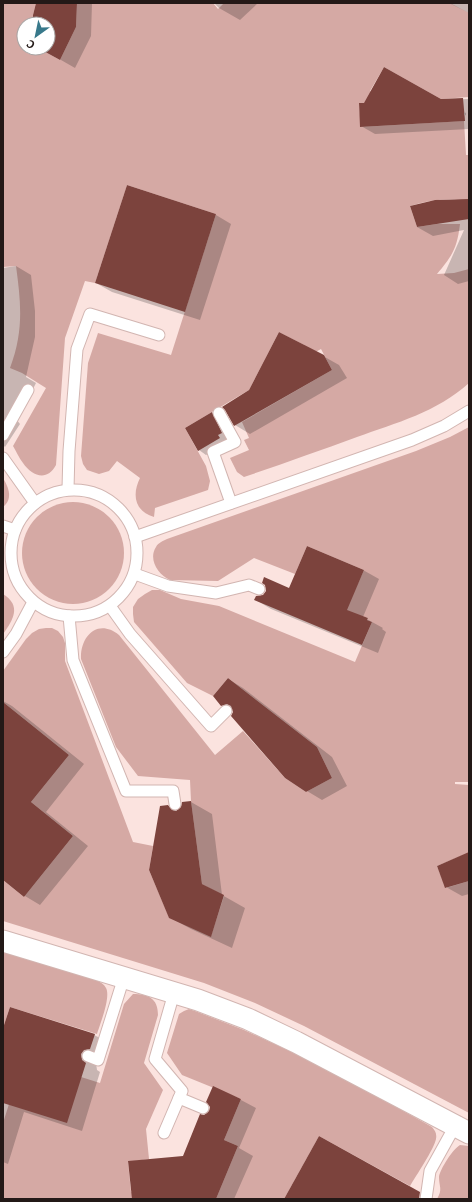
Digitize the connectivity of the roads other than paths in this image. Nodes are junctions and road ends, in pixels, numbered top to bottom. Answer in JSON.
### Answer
{"nodes":[{"id":1,"x":159,"y":335,"type":"dead end"},
{"id":2,"x":28,"y":390,"type":"dead end"},
{"id":3,"x":469,"y":411,"type":"edge"},
{"id":4,"x":219,"y":413,"type":"dead end"},
{"id":5,"x":3,"y":435,"type":"edge"},
{"id":6,"x":3,"y":458,"type":"edge"},
{"id":7,"x":68,"y":489,"type":"junction"},
{"id":8,"x":35,"y":503,"type":"junction"},
{"id":9,"x":231,"y":504,"type":"junction"},
{"id":10,"x":3,"y":526,"type":"edge"},
{"id":11,"x":15,"y":530,"type":"junction"},
{"id":12,"x":135,"y":537,"type":"junction"},
{"id":13,"x":8,"y":571,"type":"edge"},
{"id":14,"x":135,"y":574,"type":"junction"},
{"id":15,"x":259,"y":589,"type":"dead end"},
{"id":16,"x":33,"y":602,"type":"junction"},
{"id":17,"x":110,"y":606,"type":"junction"},
{"id":18,"x":69,"y":616,"type":"junction"},
{"id":19,"x":3,"y":652,"type":"edge"},
{"id":20,"x":226,"y":711,"type":"dead end"},
{"id":21,"x":175,"y":804,"type":"dead end"},
{"id":22,"x":3,"y":941,"type":"edge"},
{"id":23,"x":124,"y":977,"type":"junction"},
{"id":24,"x":174,"y":993,"type":"junction"},
{"id":25,"x":88,"y":1056,"type":"dead end"},
{"id":26,"x":179,"y":1098,"type":"junction"},
{"id":27,"x":203,"y":1108,"type":"dead end"},
{"id":28,"x":462,"y":1129,"type":"edge"},
{"id":29,"x":164,"y":1133,"type":"dead end"},
{"id":30,"x":426,"y":1199,"type":"edge"}],
"edges":[{"from":1,"to":7,"type":"lane"},
{"from":2,"to":5,"type":"lane"},
{"from":3,"to":9,"type":"lane"},
{"from":4,"to":9,"type":"lane"},
{"from":6,"to":8,"type":"lane"},
{"from":7,"to":8,"type":"lane"},
{"from":7,"to":12,"type":"lane"},
{"from":8,"to":11,"type":"lane"},
{"from":9,"to":12,"type":"lane"},
{"from":10,"to":11,"type":"lane"},
{"from":11,"to":13,"type":"lane"},
{"from":12,"to":14,"type":"lane"},
{"from":13,"to":16,"type":"lane"},
{"from":14,"to":15,"type":"lane"},
{"from":14,"to":17,"type":"lane"},
{"from":16,"to":18,"type":"lane"},
{"from":16,"to":19,"type":"lane"},
{"from":17,"to":18,"type":"lane"},
{"from":17,"to":20,"type":"lane"},
{"from":18,"to":21,"type":"lane"},
{"from":22,"to":23,"type":"street"},
{"from":23,"to":24,"type":"street"},
{"from":23,"to":25,"type":"lane"},
{"from":24,"to":26,"type":"lane"},
{"from":24,"to":28,"type":"street"},
{"from":26,"to":27,"type":"lane"},
{"from":26,"to":29,"type":"lane"},
{"from":28,"to":30,"type":"lane"}]}
